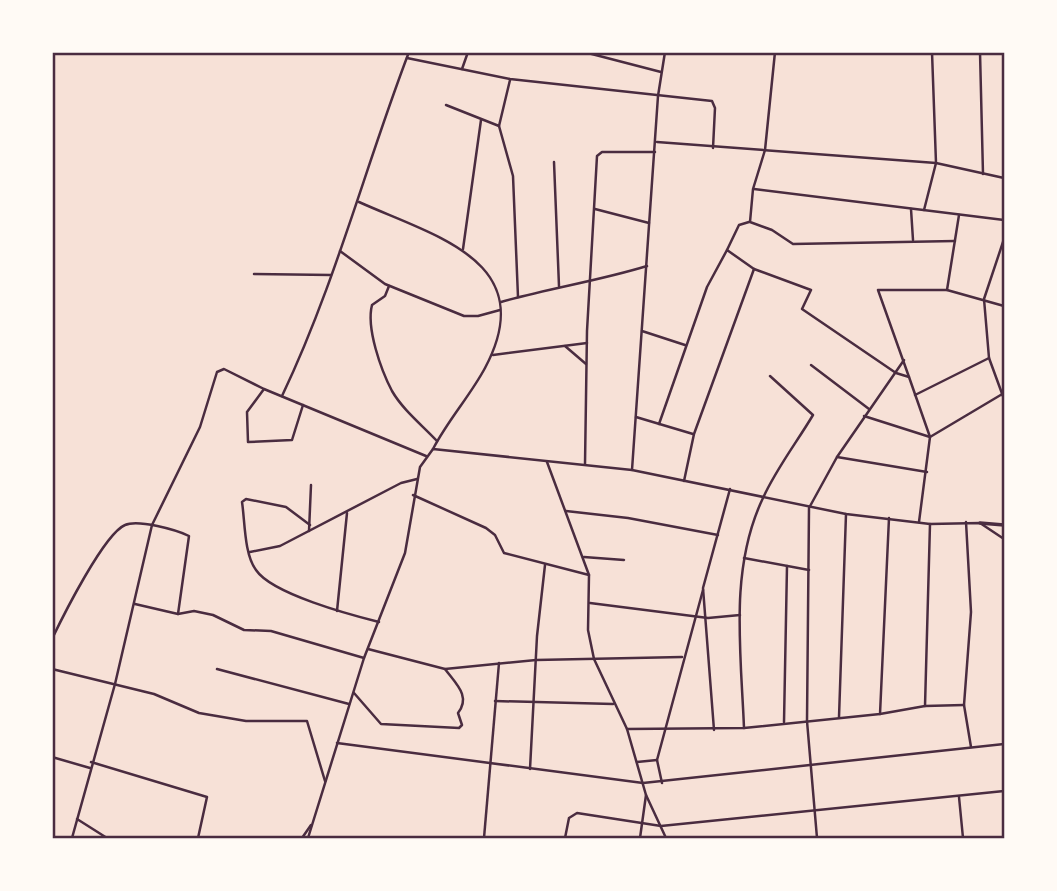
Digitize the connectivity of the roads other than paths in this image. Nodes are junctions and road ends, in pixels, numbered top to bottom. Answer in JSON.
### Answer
{"nodes":[{"id":1,"x":409,"y":52,"type":"edge"},
{"id":2,"x":468,"y":52,"type":"edge"},
{"id":3,"x":584,"y":52,"type":"edge"},
{"id":4,"x":665,"y":52,"type":"edge"},
{"id":5,"x":775,"y":52,"type":"edge"},
{"id":6,"x":932,"y":52,"type":"edge"},
{"id":7,"x":980,"y":52,"type":"edge"},
{"id":8,"x":407,"y":58,"type":"junction"},
{"id":9,"x":462,"y":69,"type":"junction"},
{"id":10,"x":661,"y":72,"type":"junction"},
{"id":11,"x":510,"y":79,"type":"junction"},
{"id":12,"x":658,"y":96,"type":"junction"},
{"id":13,"x":446,"y":105,"type":"dead end"},
{"id":14,"x":481,"y":120,"type":"junction"},
{"id":15,"x":499,"y":126,"type":"junction"},
{"id":16,"x":655,"y":142,"type":"junction"},
{"id":17,"x":713,"y":148,"type":"junction"},
{"id":18,"x":765,"y":150,"type":"junction"},
{"id":19,"x":655,"y":152,"type":"junction"},
{"id":20,"x":554,"y":162,"type":"dead end"},
{"id":21,"x":936,"y":163,"type":"junction"},
{"id":22,"x":983,"y":174,"type":"junction"},
{"id":23,"x":1004,"y":178,"type":"edge"},
{"id":24,"x":753,"y":189,"type":"junction"},
{"id":25,"x":359,"y":202,"type":"junction"},
{"id":26,"x":595,"y":209,"type":"junction"},
{"id":27,"x":911,"y":209,"type":"junction"},
{"id":28,"x":924,"y":210,"type":"junction"},
{"id":29,"x":959,"y":215,"type":"junction"},
{"id":30,"x":1004,"y":220,"type":"edge"},
{"id":31,"x":750,"y":222,"type":"junction"},
{"id":32,"x":650,"y":223,"type":"junction"},
{"id":33,"x":1004,"y":239,"type":"edge"},
{"id":34,"x":955,"y":241,"type":"junction"},
{"id":35,"x":913,"y":242,"type":"junction"},
{"id":36,"x":463,"y":249,"type":"junction"},
{"id":37,"x":727,"y":250,"type":"junction"},
{"id":38,"x":340,"y":251,"type":"junction"},
{"id":39,"x":1002,"y":253,"type":"edge"},
{"id":40,"x":647,"y":266,"type":"junction"},
{"id":41,"x":754,"y":269,"type":"junction"},
{"id":42,"x":254,"y":274,"type":"dead end"},
{"id":43,"x":331,"y":275,"type":"junction"},
{"id":44,"x":590,"y":284,"type":"junction"},
{"id":45,"x":389,"y":286,"type":"junction"},
{"id":46,"x":559,"y":286,"type":"junction"},
{"id":47,"x":947,"y":290,"type":"junction"},
{"id":48,"x":518,"y":297,"type":"junction"},
{"id":49,"x":984,"y":299,"type":"junction"},
{"id":50,"x":501,"y":302,"type":"junction"},
{"id":51,"x":1004,"y":306,"type":"edge"},
{"id":52,"x":501,"y":309,"type":"junction"},
{"id":53,"x":642,"y":331,"type":"junction"},
{"id":54,"x":587,"y":343,"type":"junction"},
{"id":55,"x":687,"y":345,"type":"junction"},
{"id":56,"x":565,"y":346,"type":"junction"},
{"id":57,"x":491,"y":355,"type":"junction"},
{"id":58,"x":989,"y":358,"type":"junction"},
{"id":59,"x":904,"y":360,"type":"junction"},
{"id":60,"x":586,"y":364,"type":"junction"},
{"id":61,"x":811,"y":365,"type":"dead end"},
{"id":62,"x":896,"y":373,"type":"junction"},
{"id":63,"x":770,"y":376,"type":"dead end"},
{"id":64,"x":909,"y":377,"type":"junction"},
{"id":65,"x":264,"y":389,"type":"junction"},
{"id":66,"x":1003,"y":393,"type":"edge"},
{"id":67,"x":915,"y":395,"type":"junction"},
{"id":68,"x":282,"y":396,"type":"junction"},
{"id":69,"x":1004,"y":399,"type":"edge"},
{"id":70,"x":303,"y":405,"type":"junction"},
{"id":71,"x":869,"y":409,"type":"junction"},
{"id":72,"x":864,"y":416,"type":"junction"},
{"id":73,"x":636,"y":417,"type":"junction"},
{"id":74,"x":659,"y":424,"type":"junction"},
{"id":75,"x":694,"y":434,"type":"junction"},
{"id":76,"x":930,"y":437,"type":"junction"},
{"id":77,"x":437,"y":441,"type":"junction"},
{"id":78,"x":433,"y":449,"type":"junction"},
{"id":79,"x":426,"y":456,"type":"junction"},
{"id":80,"x":837,"y":457,"type":"junction"},
{"id":81,"x":546,"y":461,"type":"junction"},
{"id":82,"x":585,"y":464,"type":"junction"},
{"id":83,"x":632,"y":470,"type":"junction"},
{"id":84,"x":927,"y":472,"type":"junction"},
{"id":85,"x":417,"y":478,"type":"junction"},
{"id":86,"x":684,"y":481,"type":"junction"},
{"id":87,"x":311,"y":485,"type":"dead end"},
{"id":88,"x":730,"y":489,"type":"junction"},
{"id":89,"x":413,"y":495,"type":"junction"},
{"id":90,"x":763,"y":498,"type":"junction"},
{"id":91,"x":809,"y":508,"type":"junction"},
{"id":92,"x":347,"y":511,"type":"junction"},
{"id":93,"x":566,"y":511,"type":"junction"},
{"id":94,"x":846,"y":514,"type":"junction"},
{"id":95,"x":889,"y":518,"type":"junction"},
{"id":96,"x":919,"y":522,"type":"junction"},
{"id":97,"x":966,"y":522,"type":"junction"},
{"id":98,"x":930,"y":523,"type":"junction"},
{"id":99,"x":980,"y":523,"type":"junction"},
{"id":100,"x":152,"y":525,"type":"junction"},
{"id":101,"x":310,"y":525,"type":"junction"},
{"id":102,"x":1004,"y":525,"type":"edge"},
{"id":103,"x":309,"y":532,"type":"junction"},
{"id":104,"x":718,"y":535,"type":"junction"},
{"id":105,"x":1004,"y":539,"type":"edge"},
{"id":106,"x":250,"y":552,"type":"junction"},
{"id":107,"x":584,"y":557,"type":"junction"},
{"id":108,"x":744,"y":558,"type":"junction"},
{"id":109,"x":624,"y":560,"type":"dead end"},
{"id":110,"x":545,"y":565,"type":"junction"},
{"id":111,"x":787,"y":566,"type":"junction"},
{"id":112,"x":809,"y":569,"type":"junction"},
{"id":113,"x":589,"y":575,"type":"junction"},
{"id":114,"x":703,"y":588,"type":"junction"},
{"id":115,"x":589,"y":603,"type":"junction"},
{"id":116,"x":134,"y":604,"type":"junction"},
{"id":117,"x":337,"y":611,"type":"junction"},
{"id":118,"x":178,"y":614,"type":"junction"},
{"id":119,"x":740,"y":615,"type":"junction"},
{"id":120,"x":694,"y":617,"type":"junction"},
{"id":121,"x":708,"y":618,"type":"junction"},
{"id":122,"x":379,"y":622,"type":"junction"},
{"id":123,"x":52,"y":639,"type":"edge"},
{"id":124,"x":368,"y":649,"type":"junction"},
{"id":125,"x":682,"y":657,"type":"junction"},
{"id":126,"x":364,"y":658,"type":"junction"},
{"id":127,"x":594,"y":659,"type":"junction"},
{"id":128,"x":536,"y":660,"type":"junction"},
{"id":129,"x":499,"y":663,"type":"junction"},
{"id":130,"x":52,"y":669,"type":"edge"},
{"id":131,"x":217,"y":669,"type":"dead end"},
{"id":132,"x":445,"y":669,"type":"junction"},
{"id":133,"x":115,"y":684,"type":"junction"},
{"id":134,"x":353,"y":692,"type":"junction"},
{"id":135,"x":495,"y":701,"type":"junction"},
{"id":136,"x":349,"y":704,"type":"junction"},
{"id":137,"x":534,"y":704,"type":"junction"},
{"id":138,"x":613,"y":704,"type":"junction"},
{"id":139,"x":964,"y":705,"type":"junction"},
{"id":140,"x":925,"y":706,"type":"junction"},
{"id":141,"x":880,"y":714,"type":"junction"},
{"id":142,"x":839,"y":717,"type":"junction"},
{"id":143,"x":807,"y":721,"type":"junction"},
{"id":144,"x":784,"y":722,"type":"junction"},
{"id":145,"x":744,"y":728,"type":"junction"},
{"id":146,"x":627,"y":729,"type":"junction"},
{"id":147,"x":666,"y":729,"type":"junction"},
{"id":148,"x":714,"y":730,"type":"junction"},
{"id":149,"x":1004,"y":737,"type":"edge"},
{"id":150,"x":338,"y":743,"type":"junction"},
{"id":151,"x":1004,"y":744,"type":"edge"},
{"id":152,"x":971,"y":747,"type":"junction"},
{"id":153,"x":52,"y":757,"type":"edge"},
{"id":154,"x":657,"y":760,"type":"junction"},
{"id":155,"x":91,"y":762,"type":"junction"},
{"id":156,"x":637,"y":762,"type":"junction"},
{"id":157,"x":492,"y":764,"type":"junction"},
{"id":158,"x":809,"y":766,"type":"junction"},
{"id":159,"x":90,"y":768,"type":"junction"},
{"id":160,"x":530,"y":769,"type":"junction"},
{"id":161,"x":325,"y":782,"type":"junction"},
{"id":162,"x":643,"y":783,"type":"junction"},
{"id":163,"x":662,"y":783,"type":"junction"},
{"id":164,"x":1004,"y":791,"type":"edge"},
{"id":165,"x":646,"y":795,"type":"junction"},
{"id":166,"x":959,"y":795,"type":"junction"},
{"id":167,"x":814,"y":812,"type":"junction"},
{"id":168,"x":77,"y":820,"type":"junction"},
{"id":169,"x":642,"y":821,"type":"junction"},
{"id":170,"x":312,"y":825,"type":"junction"},
{"id":171,"x":661,"y":826,"type":"junction"},
{"id":172,"x":72,"y":838,"type":"edge"},
{"id":173,"x":107,"y":838,"type":"edge"},
{"id":174,"x":198,"y":838,"type":"edge"},
{"id":175,"x":302,"y":838,"type":"edge"},
{"id":176,"x":308,"y":838,"type":"edge"},
{"id":177,"x":484,"y":838,"type":"edge"},
{"id":178,"x":565,"y":838,"type":"edge"},
{"id":179,"x":640,"y":838,"type":"edge"},
{"id":180,"x":666,"y":838,"type":"edge"},
{"id":181,"x":817,"y":838,"type":"edge"},
{"id":182,"x":963,"y":838,"type":"edge"}],
"edges":[{"from":1,"to":8,"type":"street"},
{"from":2,"to":9,"type":"street"},
{"from":3,"to":10,"type":"street"},
{"from":4,"to":10,"type":"street"},
{"from":5,"to":18,"type":"street"},
{"from":6,"to":21,"type":"street"},
{"from":7,"to":22,"type":"street"},
{"from":8,"to":9,"type":"street"},
{"from":8,"to":25,"type":"street"},
{"from":9,"to":11,"type":"street"},
{"from":10,"to":12,"type":"street"},
{"from":11,"to":12,"type":"street"},
{"from":11,"to":15,"type":"street"},
{"from":12,"to":16,"type":"street"},
{"from":12,"to":17,"type":"street"},
{"from":13,"to":14,"type":"street"},
{"from":14,"to":15,"type":"street"},
{"from":14,"to":36,"type":"street"},
{"from":15,"to":48,"type":"street"},
{"from":16,"to":17,"type":"street"},
{"from":16,"to":19,"type":"street"},
{"from":17,"to":18,"type":"street"},
{"from":18,"to":21,"type":"street"},
{"from":18,"to":24,"type":"street"},
{"from":19,"to":26,"type":"street"},
{"from":19,"to":32,"type":"street"},
{"from":20,"to":46,"type":"street"},
{"from":21,"to":22,"type":"street"},
{"from":21,"to":28,"type":"street"},
{"from":22,"to":23,"type":"street"},
{"from":24,"to":27,"type":"street"},
{"from":24,"to":31,"type":"street"},
{"from":25,"to":36,"type":"street"},
{"from":25,"to":38,"type":"street"},
{"from":26,"to":32,"type":"street"},
{"from":26,"to":44,"type":"street"},
{"from":27,"to":28,"type":"street"},
{"from":27,"to":35,"type":"street"},
{"from":28,"to":29,"type":"street"},
{"from":29,"to":30,"type":"street"},
{"from":29,"to":34,"type":"street"},
{"from":31,"to":35,"type":"street"},
{"from":31,"to":37,"type":"street"},
{"from":32,"to":40,"type":"street"},
{"from":33,"to":39,"type":"street"},
{"from":34,"to":35,"type":"street"},
{"from":34,"to":47,"type":"street"},
{"from":36,"to":50,"type":"street"},
{"from":37,"to":41,"type":"street"},
{"from":37,"to":55,"type":"street"},
{"from":38,"to":43,"type":"street"},
{"from":38,"to":45,"type":"street"},
{"from":39,"to":49,"type":"street"},
{"from":40,"to":44,"type":"street"},
{"from":40,"to":53,"type":"street"},
{"from":41,"to":62,"type":"street"},
{"from":41,"to":75,"type":"street"},
{"from":42,"to":43,"type":"street"},
{"from":43,"to":68,"type":"street"},
{"from":44,"to":46,"type":"street"},
{"from":44,"to":54,"type":"street"},
{"from":45,"to":52,"type":"street"},
{"from":45,"to":77,"type":"street"},
{"from":46,"to":48,"type":"street"},
{"from":47,"to":49,"type":"street"},
{"from":47,"to":59,"type":"street"},
{"from":48,"to":50,"type":"street"},
{"from":49,"to":51,"type":"street"},
{"from":49,"to":58,"type":"street"},
{"from":50,"to":52,"type":"street"},
{"from":52,"to":57,"type":"street"},
{"from":53,"to":55,"type":"street"},
{"from":53,"to":73,"type":"street"},
{"from":54,"to":56,"type":"street"},
{"from":54,"to":60,"type":"street"},
{"from":55,"to":74,"type":"street"},
{"from":56,"to":57,"type":"street"},
{"from":56,"to":60,"type":"street"},
{"from":57,"to":77,"type":"street"},
{"from":58,"to":66,"type":"street"},
{"from":58,"to":67,"type":"street"},
{"from":59,"to":62,"type":"street"},
{"from":59,"to":64,"type":"street"},
{"from":60,"to":82,"type":"street"},
{"from":61,"to":71,"type":"street"},
{"from":62,"to":64,"type":"street"},
{"from":62,"to":71,"type":"street"},
{"from":63,"to":90,"type":"street"},
{"from":64,"to":67,"type":"street"},
{"from":65,"to":68,"type":"street"},
{"from":65,"to":70,"type":"street"},
{"from":65,"to":100,"type":"street"},
{"from":66,"to":69,"type":"street"},
{"from":66,"to":76,"type":"street"},
{"from":67,"to":76,"type":"street"},
{"from":68,"to":70,"type":"street"},
{"from":70,"to":79,"type":"street"},
{"from":71,"to":72,"type":"street"},
{"from":72,"to":76,"type":"street"},
{"from":72,"to":80,"type":"street"},
{"from":73,"to":74,"type":"street"},
{"from":73,"to":83,"type":"street"},
{"from":74,"to":75,"type":"street"},
{"from":75,"to":86,"type":"street"},
{"from":76,"to":84,"type":"street"},
{"from":77,"to":78,"type":"street"},
{"from":78,"to":79,"type":"street"},
{"from":78,"to":81,"type":"street"},
{"from":79,"to":85,"type":"street"},
{"from":80,"to":84,"type":"street"},
{"from":80,"to":91,"type":"street"},
{"from":81,"to":82,"type":"street"},
{"from":81,"to":93,"type":"street"},
{"from":82,"to":83,"type":"street"},
{"from":83,"to":86,"type":"street"},
{"from":84,"to":96,"type":"street"},
{"from":85,"to":89,"type":"street"},
{"from":85,"to":92,"type":"street"},
{"from":86,"to":88,"type":"street"},
{"from":87,"to":101,"type":"street"},
{"from":88,"to":90,"type":"street"},
{"from":88,"to":104,"type":"street"},
{"from":89,"to":110,"type":"street"},
{"from":89,"to":122,"type":"street"},
{"from":90,"to":91,"type":"street"},
{"from":90,"to":108,"type":"street"},
{"from":91,"to":94,"type":"street"},
{"from":91,"to":112,"type":"street"},
{"from":92,"to":103,"type":"street"},
{"from":92,"to":117,"type":"street"},
{"from":93,"to":104,"type":"street"},
{"from":93,"to":107,"type":"street"},
{"from":94,"to":95,"type":"street"},
{"from":94,"to":142,"type":"street"},
{"from":95,"to":96,"type":"street"},
{"from":95,"to":141,"type":"street"},
{"from":96,"to":98,"type":"street"},
{"from":97,"to":98,"type":"street"},
{"from":97,"to":99,"type":"street"},
{"from":97,"to":139,"type":"street"},
{"from":98,"to":140,"type":"street"},
{"from":99,"to":102,"type":"main road"},
{"from":99,"to":105,"type":"street"},
{"from":100,"to":116,"type":"street"},
{"from":100,"to":118,"type":"street"},
{"from":100,"to":123,"type":"street"},
{"from":101,"to":103,"type":"street"},
{"from":101,"to":106,"type":"street"},
{"from":103,"to":106,"type":"street"},
{"from":104,"to":114,"type":"street"},
{"from":106,"to":117,"type":"street"},
{"from":107,"to":109,"type":"street"},
{"from":107,"to":113,"type":"street"},
{"from":108,"to":111,"type":"street"},
{"from":108,"to":119,"type":"street"},
{"from":110,"to":113,"type":"street"},
{"from":110,"to":128,"type":"street"},
{"from":111,"to":112,"type":"street"},
{"from":111,"to":144,"type":"street"},
{"from":112,"to":143,"type":"street"},
{"from":113,"to":115,"type":"street"},
{"from":114,"to":120,"type":"street"},
{"from":114,"to":121,"type":"street"},
{"from":115,"to":120,"type":"street"},
{"from":115,"to":127,"type":"street"},
{"from":116,"to":118,"type":"street"},
{"from":116,"to":133,"type":"street"},
{"from":117,"to":122,"type":"street"},
{"from":118,"to":126,"type":"street"},
{"from":119,"to":121,"type":"street"},
{"from":119,"to":145,"type":"street"},
{"from":120,"to":121,"type":"street"},
{"from":120,"to":125,"type":"street"},
{"from":121,"to":148,"type":"street"},
{"from":122,"to":124,"type":"street"},
{"from":124,"to":126,"type":"street"},
{"from":124,"to":132,"type":"street"},
{"from":125,"to":127,"type":"street"},
{"from":125,"to":147,"type":"street"},
{"from":126,"to":134,"type":"street"},
{"from":127,"to":128,"type":"street"},
{"from":127,"to":138,"type":"street"},
{"from":128,"to":129,"type":"street"},
{"from":128,"to":137,"type":"street"},
{"from":129,"to":132,"type":"street"},
{"from":129,"to":135,"type":"street"},
{"from":130,"to":133,"type":"street"},
{"from":131,"to":136,"type":"street"},
{"from":132,"to":134,"type":"street"},
{"from":133,"to":155,"type":"street"},
{"from":133,"to":161,"type":"street"},
{"from":134,"to":136,"type":"street"},
{"from":135,"to":137,"type":"street"},
{"from":135,"to":157,"type":"street"},
{"from":136,"to":150,"type":"street"},
{"from":137,"to":138,"type":"street"},
{"from":137,"to":160,"type":"street"},
{"from":138,"to":146,"type":"street"},
{"from":139,"to":140,"type":"street"},
{"from":139,"to":152,"type":"street"},
{"from":140,"to":141,"type":"street"},
{"from":141,"to":142,"type":"street"},
{"from":142,"to":143,"type":"street"},
{"from":143,"to":144,"type":"street"},
{"from":143,"to":158,"type":"street"},
{"from":144,"to":145,"type":"street"},
{"from":145,"to":148,"type":"street"},
{"from":146,"to":147,"type":"street"},
{"from":146,"to":156,"type":"street"},
{"from":147,"to":148,"type":"street"},
{"from":147,"to":154,"type":"street"},
{"from":149,"to":151,"type":"street"},
{"from":150,"to":157,"type":"street"},
{"from":150,"to":161,"type":"street"},
{"from":151,"to":152,"type":"street"},
{"from":152,"to":158,"type":"street"},
{"from":153,"to":159,"type":"street"},
{"from":154,"to":156,"type":"street"},
{"from":154,"to":163,"type":"street"},
{"from":155,"to":159,"type":"street"},
{"from":155,"to":174,"type":"street"},
{"from":156,"to":162,"type":"street"},
{"from":157,"to":160,"type":"street"},
{"from":157,"to":177,"type":"street"},
{"from":158,"to":163,"type":"street"},
{"from":158,"to":167,"type":"street"},
{"from":159,"to":168,"type":"street"},
{"from":160,"to":162,"type":"street"},
{"from":161,"to":170,"type":"street"},
{"from":162,"to":163,"type":"street"},
{"from":162,"to":165,"type":"street"},
{"from":164,"to":166,"type":"street"},
{"from":165,"to":169,"type":"street"},
{"from":165,"to":171,"type":"street"},
{"from":166,"to":167,"type":"street"},
{"from":166,"to":182,"type":"street"},
{"from":167,"to":171,"type":"street"},
{"from":167,"to":181,"type":"street"},
{"from":168,"to":172,"type":"street"},
{"from":168,"to":173,"type":"street"},
{"from":169,"to":171,"type":"street"},
{"from":169,"to":178,"type":"street"},
{"from":169,"to":179,"type":"street"},
{"from":170,"to":175,"type":"street"},
{"from":170,"to":176,"type":"street"},
{"from":171,"to":180,"type":"street"}]}
